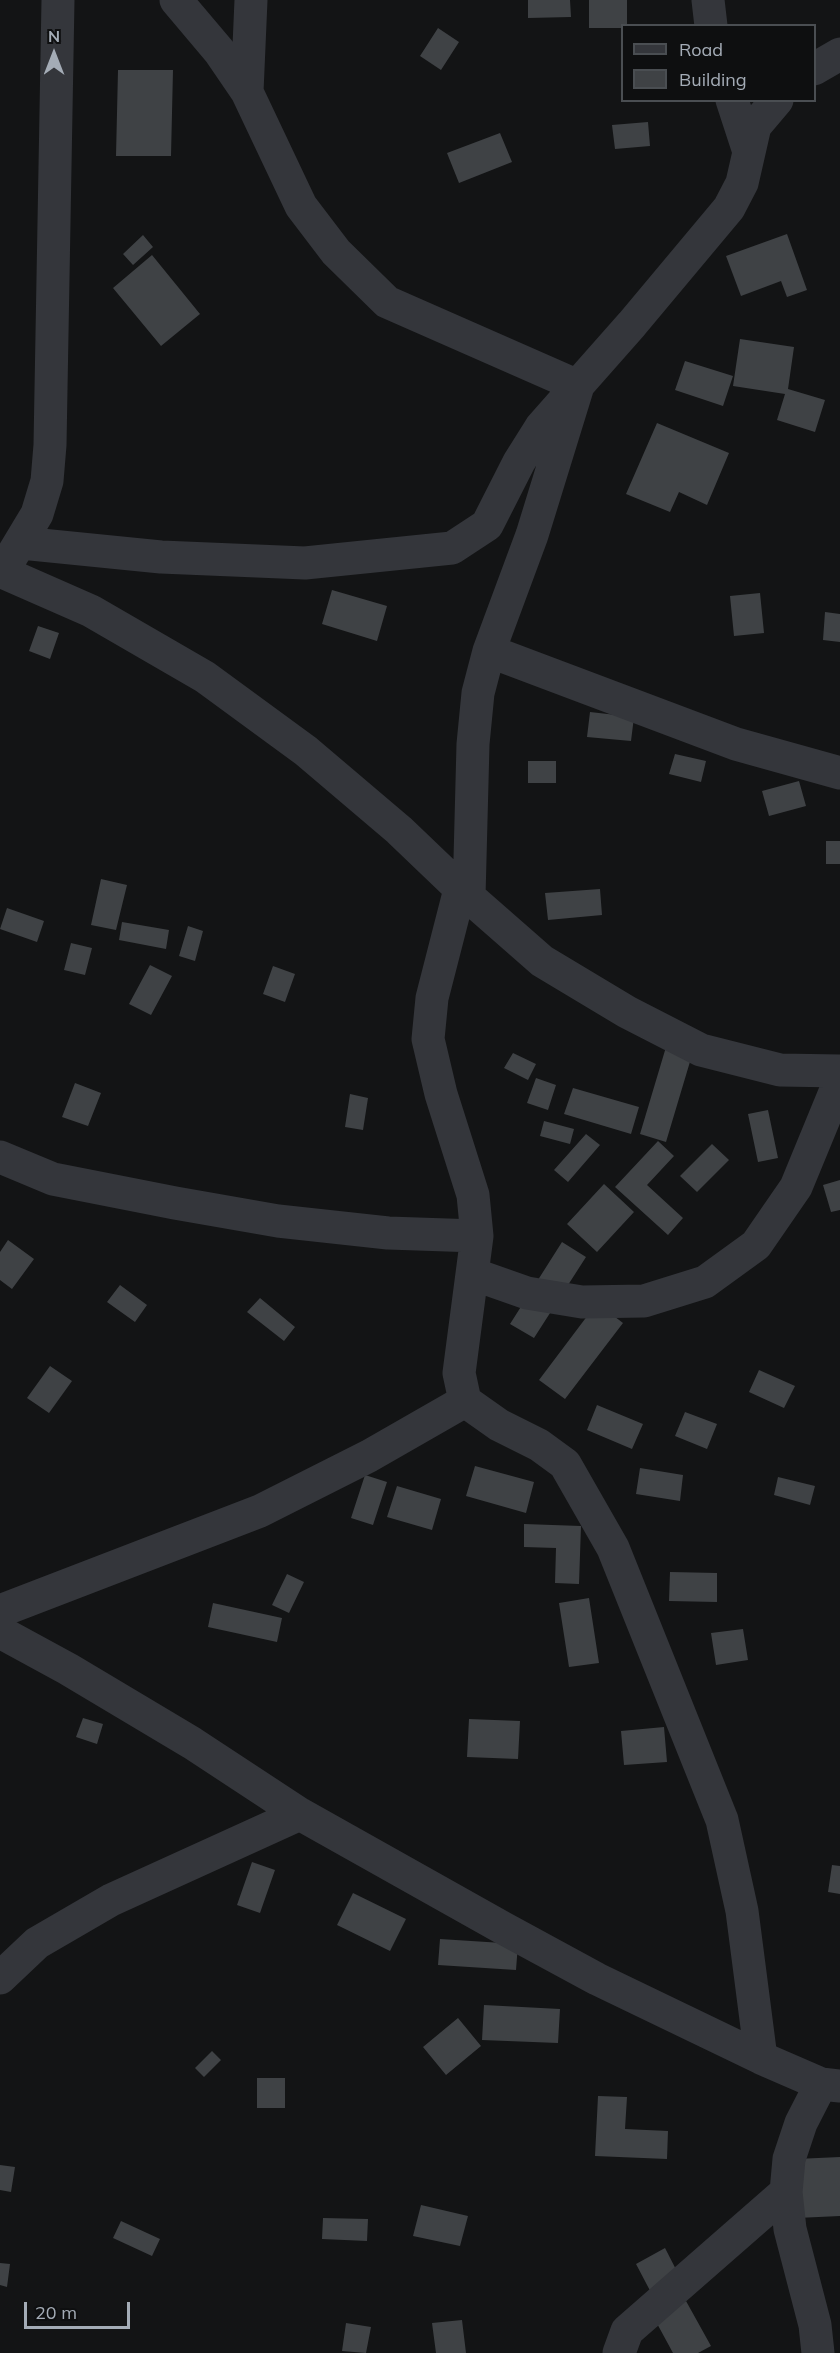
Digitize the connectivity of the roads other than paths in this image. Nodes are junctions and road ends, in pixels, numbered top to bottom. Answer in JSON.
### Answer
{"nodes":[{"id":1,"x":58,"y":0,"type":"edge"},
{"id":2,"x":176,"y":0,"type":"edge"},
{"id":3,"x":251,"y":0,"type":"edge"},
{"id":4,"x":708,"y":0,"type":"edge"},
{"id":5,"x":711,"y":24,"type":"edge"},
{"id":6,"x":840,"y":54,"type":"edge"},
{"id":7,"x":816,"y":68,"type":"edge"},
{"id":8,"x":247,"y":92,"type":"junction"},
{"id":9,"x":733,"y":102,"type":"edge"},
{"id":10,"x":775,"y":102,"type":"edge"},
{"id":11,"x":748,"y":149,"type":"junction"},
{"id":12,"x":578,"y":386,"type":"junction"},
{"id":13,"x":21,"y":543,"type":"junction"},
{"id":14,"x":0,"y":572,"type":"edge"},
{"id":15,"x":489,"y":651,"type":"junction"},
{"id":16,"x":840,"y":772,"type":"edge"},
{"id":17,"x":464,"y":893,"type":"junction"},
{"id":18,"x":840,"y":1071,"type":"edge"},
{"id":19,"x":840,"y":1080,"type":"edge"},
{"id":20,"x":0,"y":1157,"type":"edge"},
{"id":21,"x":477,"y":1236,"type":"junction"},
{"id":22,"x":473,"y":1274,"type":"junction"},
{"id":23,"x":465,"y":1401,"type":"junction"},
{"id":24,"x":0,"y":1611,"type":"edge"},
{"id":25,"x":0,"y":1632,"type":"edge"},
{"id":26,"x":300,"y":1814,"type":"junction"},
{"id":27,"x":0,"y":1978,"type":"edge"},
{"id":28,"x":761,"y":2058,"type":"junction"},
{"id":29,"x":831,"y":2085,"type":"edge"},
{"id":30,"x":786,"y":2192,"type":"junction"},
{"id":31,"x":619,"y":2353,"type":"edge"},
{"id":32,"x":818,"y":2353,"type":"edge"}],
"edges":[{"from":1,"to":13,"type":"street"},
{"from":2,"to":8,"type":"street"},
{"from":3,"to":8,"type":"street"},
{"from":4,"to":5,"type":"street"},
{"from":6,"to":7,"type":"street"},
{"from":8,"to":12,"type":"street"},
{"from":9,"to":11,"type":"street"},
{"from":10,"to":11,"type":"street"},
{"from":11,"to":12,"type":"street"},
{"from":12,"to":13,"type":"street"},
{"from":12,"to":15,"type":"street"},
{"from":13,"to":14,"type":"street"},
{"from":14,"to":17,"type":"street"},
{"from":15,"to":16,"type":"street"},
{"from":15,"to":17,"type":"street"},
{"from":17,"to":18,"type":"street"},
{"from":17,"to":21,"type":"street"},
{"from":19,"to":22,"type":"street"},
{"from":20,"to":21,"type":"street"},
{"from":21,"to":22,"type":"street"},
{"from":22,"to":23,"type":"street"},
{"from":23,"to":24,"type":"street"},
{"from":23,"to":28,"type":"street"},
{"from":25,"to":26,"type":"street"},
{"from":26,"to":27,"type":"street"},
{"from":26,"to":28,"type":"street"},
{"from":28,"to":29,"type":"street"},
{"from":29,"to":30,"type":"street"},
{"from":30,"to":31,"type":"street"},
{"from":30,"to":32,"type":"street"}]}
